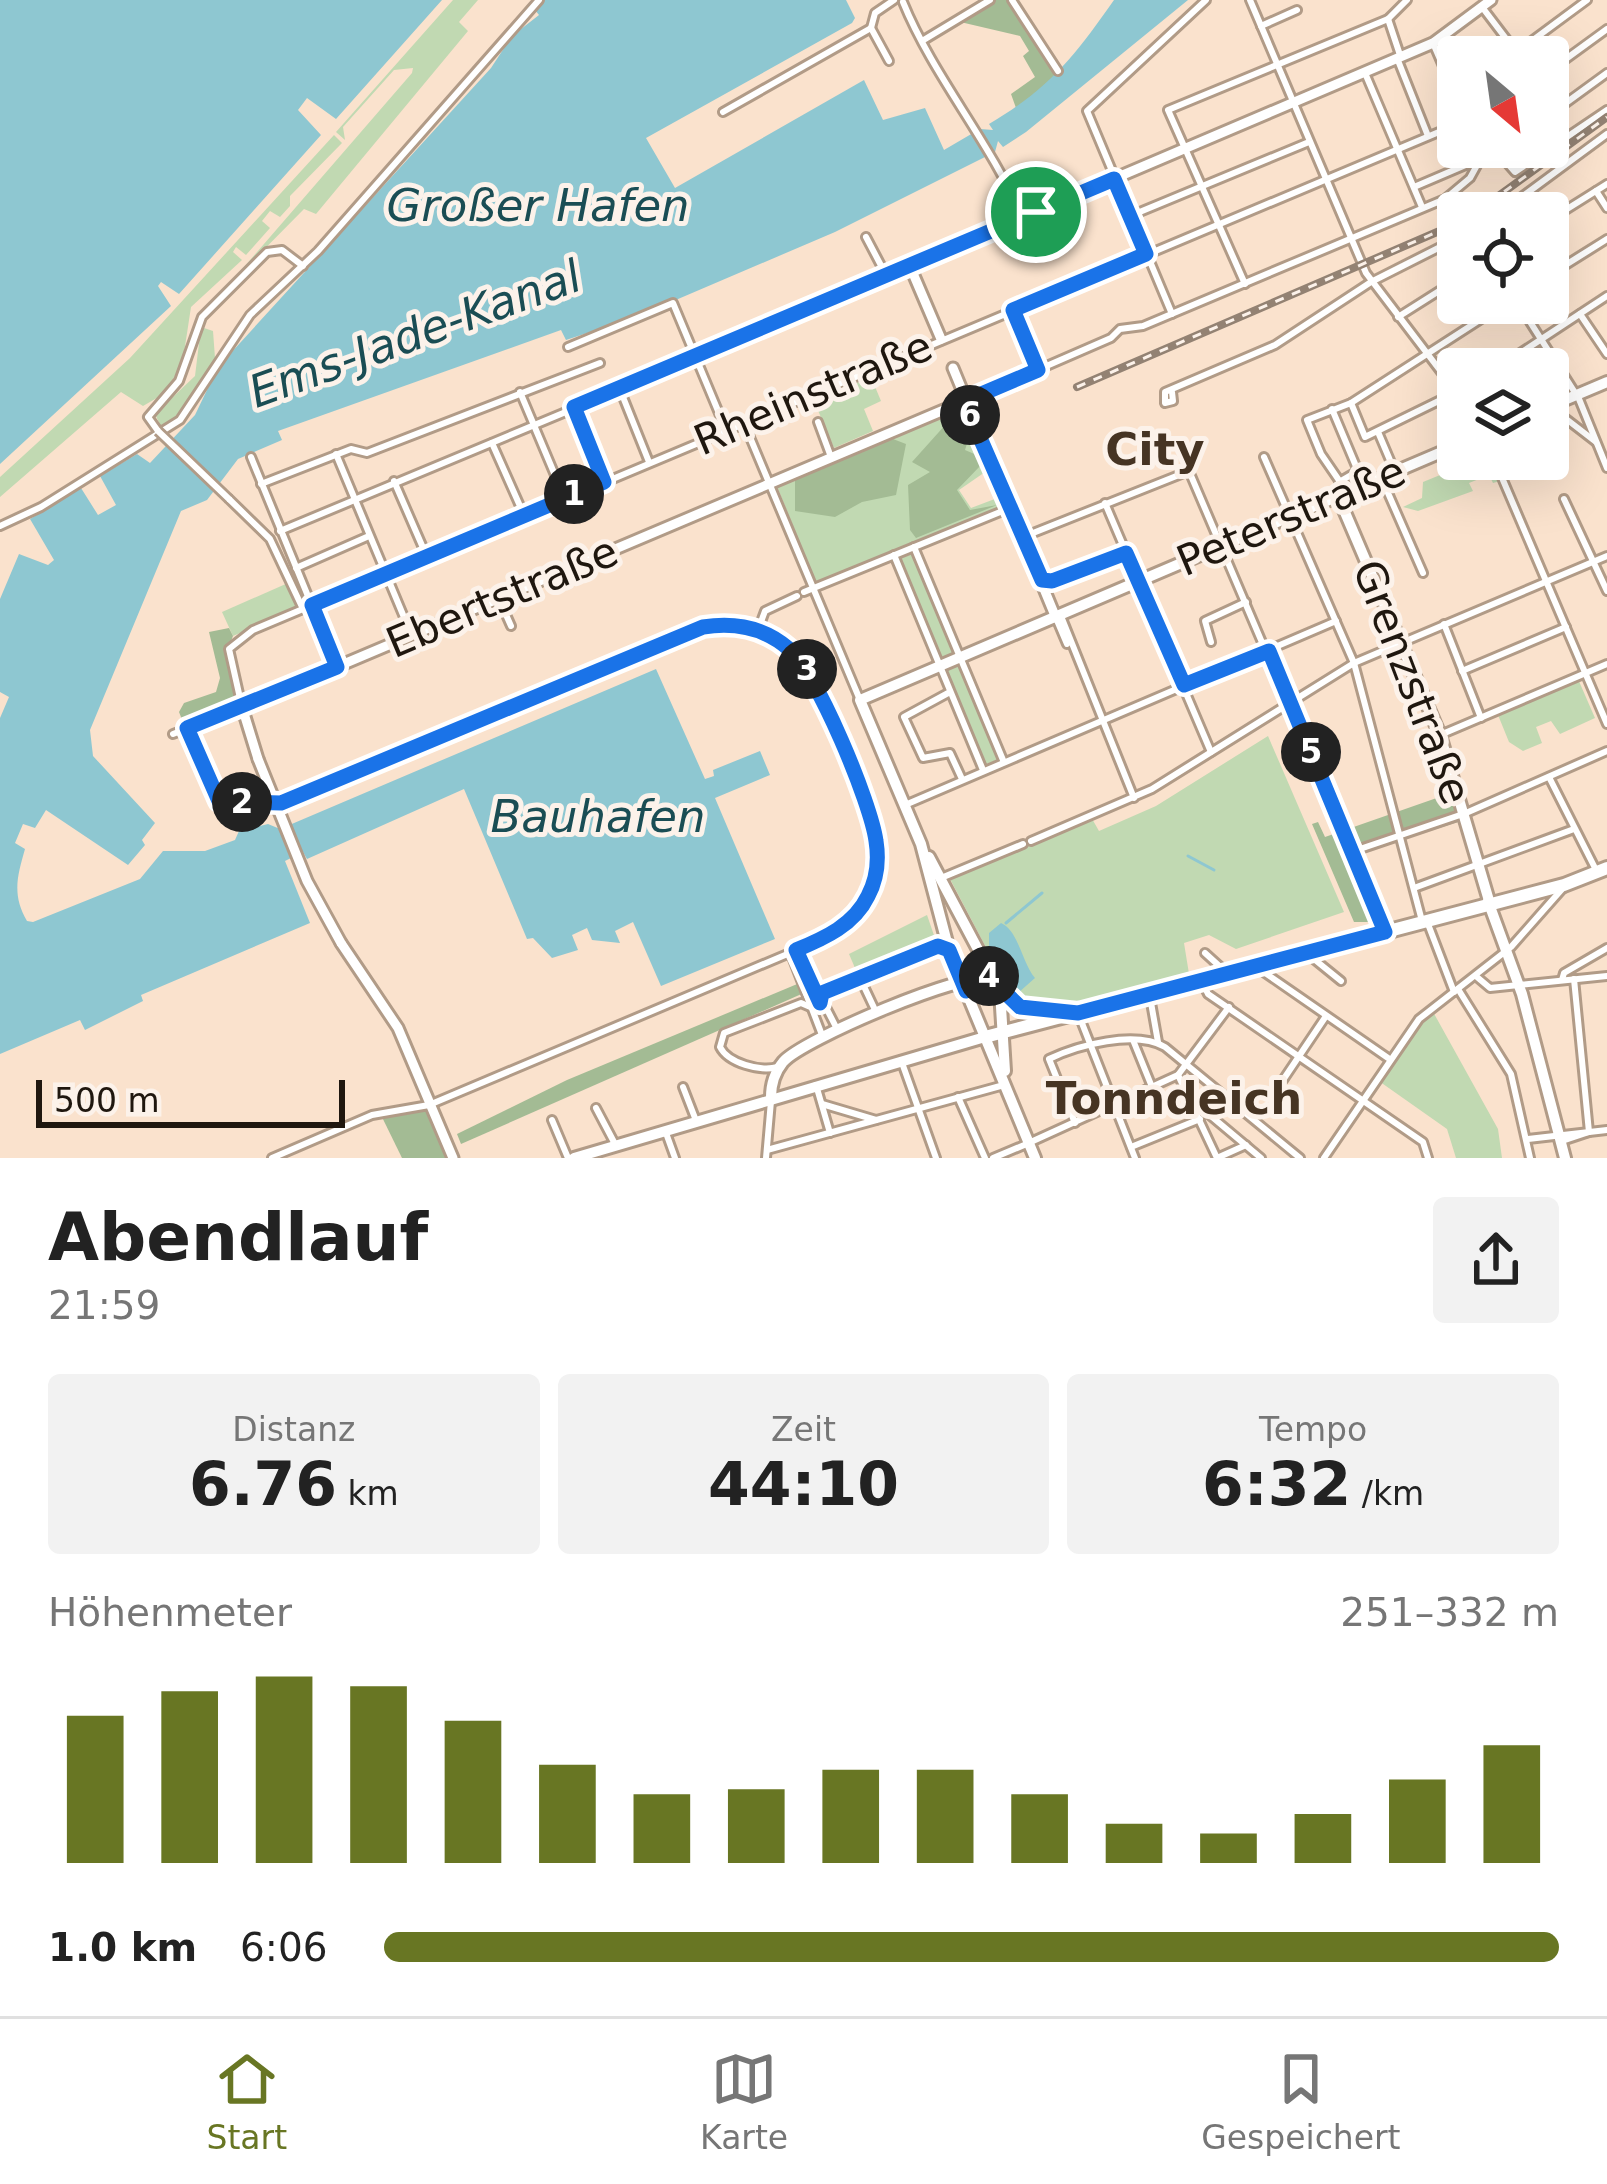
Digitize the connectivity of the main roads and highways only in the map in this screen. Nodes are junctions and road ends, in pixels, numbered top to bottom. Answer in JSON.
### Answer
{"nodes":[{"id":1,"x":1607,"y":382,"type":"edge"},
{"id":2,"x":1569,"y":398,"type":"edge"},
{"id":3,"x":1437,"y":455,"type":"edge"},
{"id":4,"x":1342,"y":490,"type":"junction"},
{"id":5,"x":921,"y":844,"type":"junction"},
{"id":6,"x":1596,"y":868,"type":"edge"},
{"id":7,"x":1490,"y":904,"type":"junction"},
{"id":8,"x":964,"y":985,"type":"junction"},
{"id":9,"x":998,"y":986,"type":"junction"},
{"id":10,"x":1078,"y":1013,"type":"junction"},
{"id":11,"x":1004,"y":1032,"type":"junction"},
{"id":12,"x":985,"y":1037,"type":"junction"},
{"id":13,"x":970,"y":1042,"type":"junction"},
{"id":14,"x":992,"y":1054,"type":"junction"},
{"id":15,"x":771,"y":1097,"type":"junction"},
{"id":16,"x":1031,"y":1142,"type":"junction"},
{"id":17,"x":571,"y":1158,"type":"edge"},
{"id":18,"x":1038,"y":1158,"type":"edge"},
{"id":19,"x":1565,"y":1158,"type":"edge"}],
"edges":[{"from":1,"to":2,"type":"main road"},
{"from":3,"to":4,"type":"main road","name":"Peterstraße"},
{"from":4,"to":5,"type":"main road","name":"Peterstraße"},
{"from":4,"to":7,"type":"main road","name":"Grenzstraße"},
{"from":5,"to":8,"type":"main road"},
{"from":5,"to":9,"type":"main road"},
{"from":6,"to":7,"type":"main road"},
{"from":7,"to":10,"type":"main road"},
{"from":7,"to":19,"type":"main road","name":"Grenzstraße"},
{"from":8,"to":9,"type":"main road"},
{"from":8,"to":12,"type":"main road"},
{"from":8,"to":15,"type":"main road"},
{"from":9,"to":10,"type":"main road"},
{"from":9,"to":11,"type":"main road"},
{"from":10,"to":11,"type":"main road"},
{"from":11,"to":12,"type":"main road"},
{"from":11,"to":16,"type":"main road"},
{"from":12,"to":13,"type":"main road"},
{"from":12,"to":14,"type":"main road"},
{"from":13,"to":14,"type":"main road"},
{"from":13,"to":15,"type":"main road"},
{"from":14,"to":16,"type":"main road"},
{"from":15,"to":17,"type":"main road"},
{"from":16,"to":18,"type":"main road"}]}
